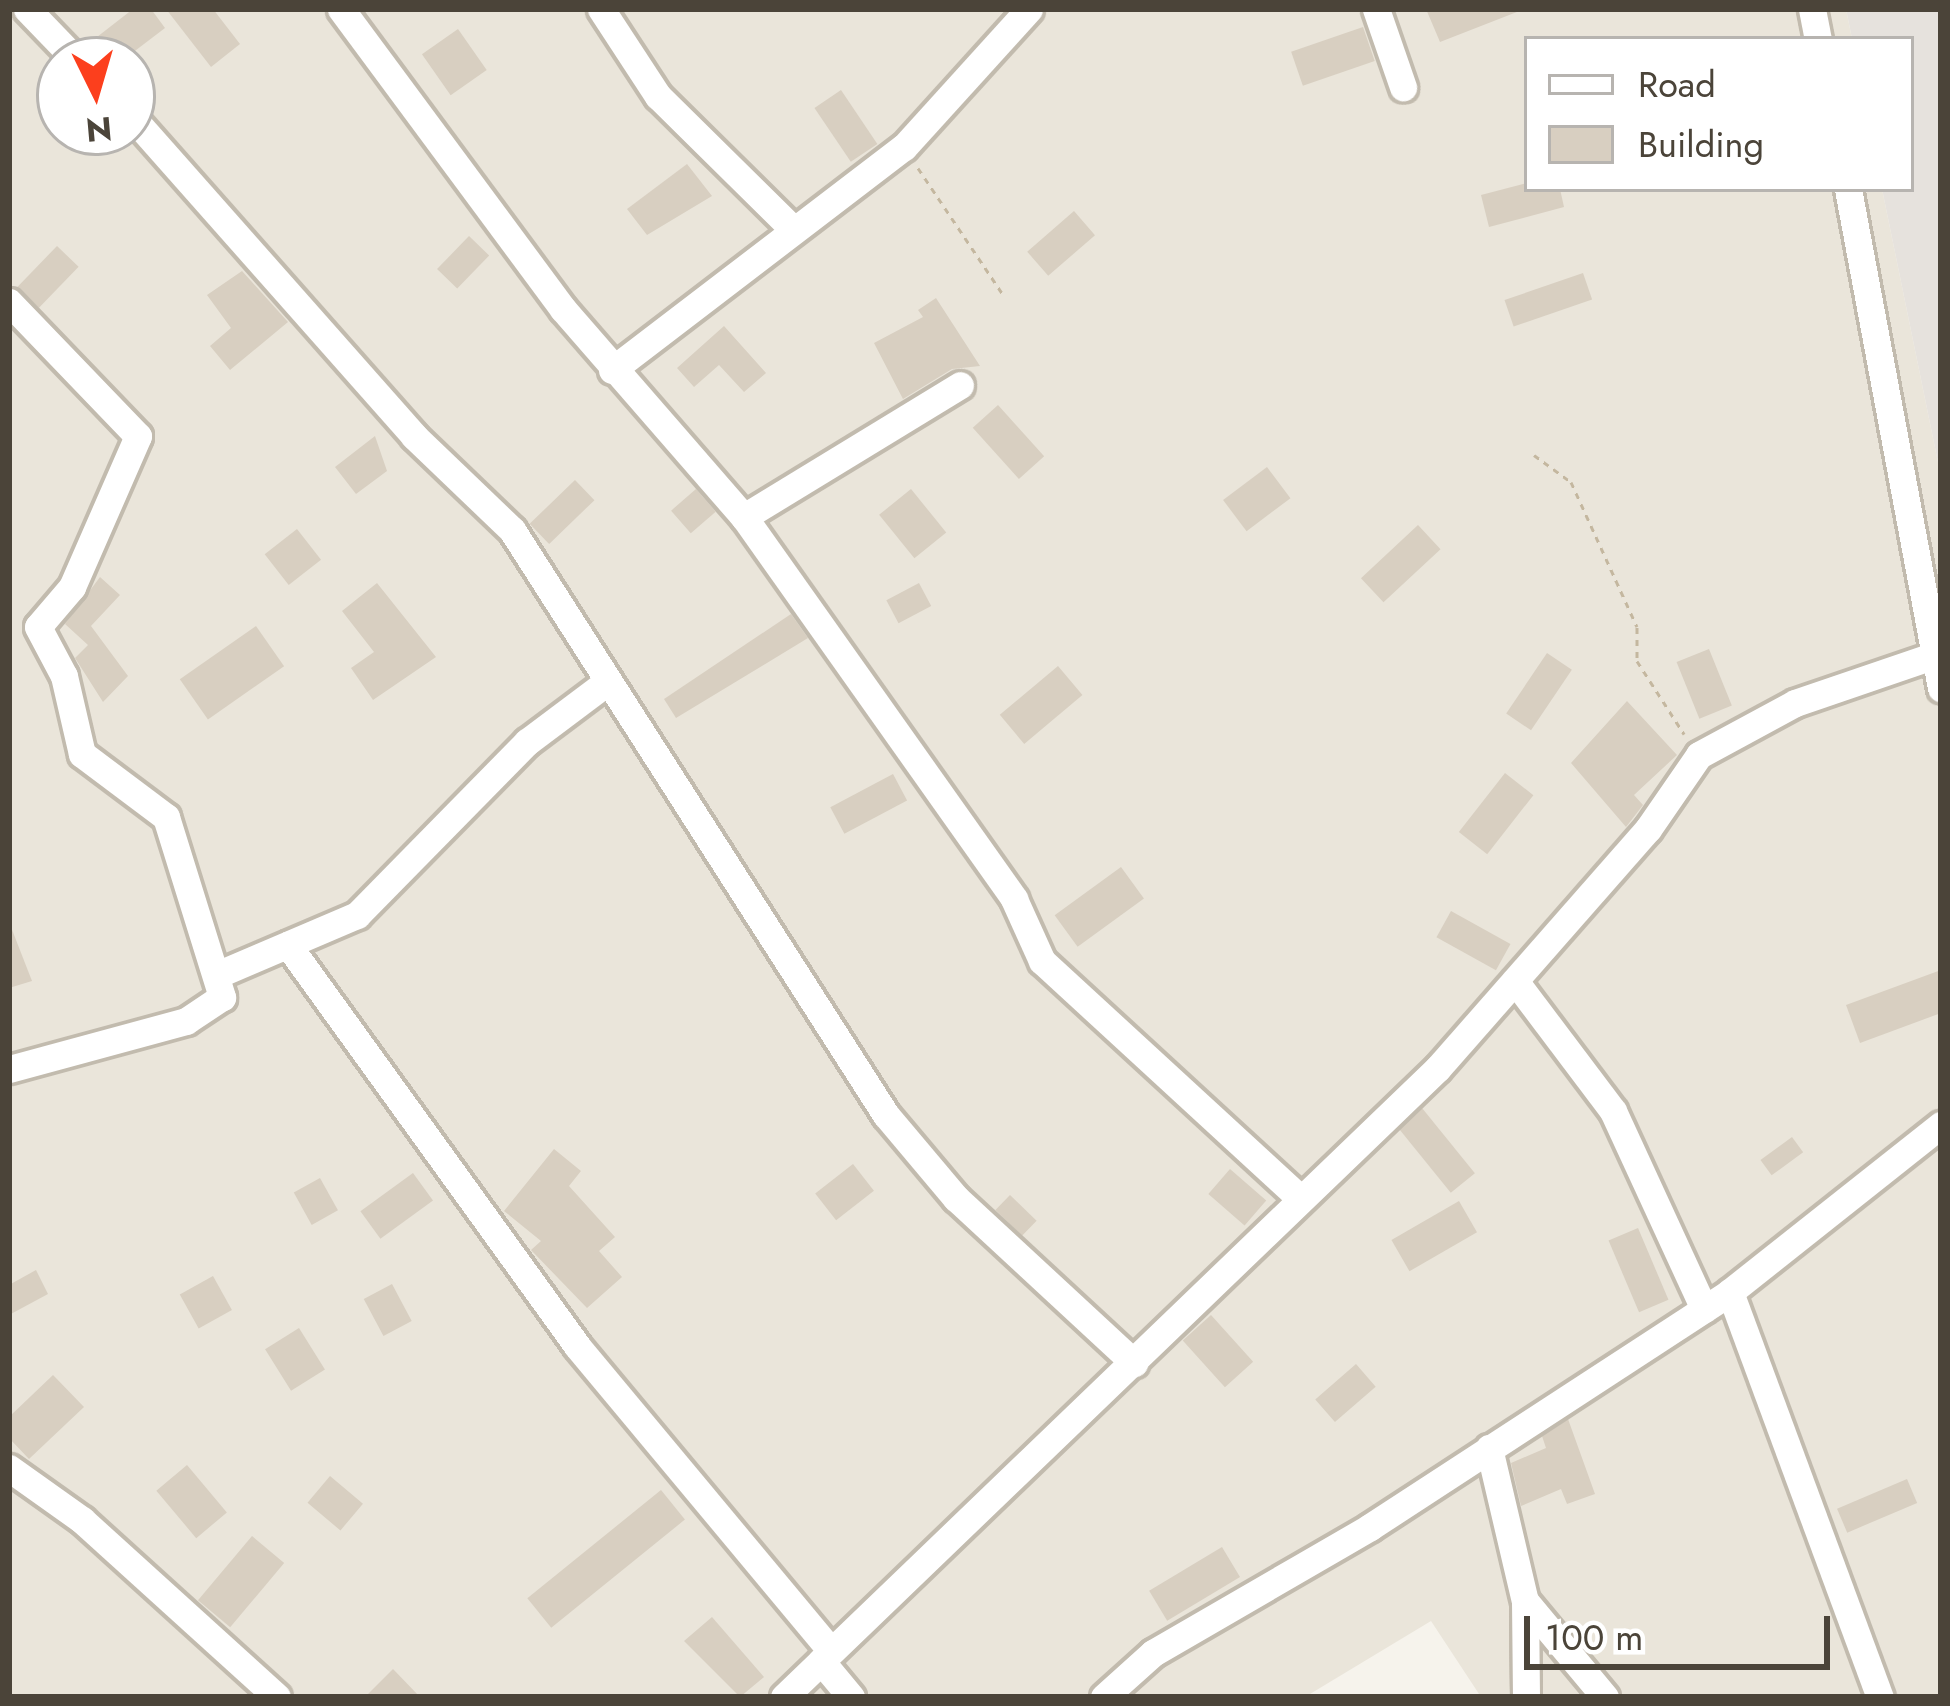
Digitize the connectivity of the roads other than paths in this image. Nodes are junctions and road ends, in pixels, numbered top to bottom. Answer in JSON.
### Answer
{"nodes":[{"id":1,"x":27,"y":9,"type":"edge"},
{"id":2,"x":340,"y":9,"type":"edge"},
{"id":3,"x":602,"y":9,"type":"edge"},
{"id":4,"x":1029,"y":9,"type":"edge"},
{"id":5,"x":1376,"y":9,"type":"edge"},
{"id":6,"x":53,"y":36,"type":"edge"},
{"id":7,"x":1403,"y":87,"type":"dead end"},
{"id":8,"x":156,"y":144,"type":"edge"},
{"id":9,"x":1849,"y":192,"type":"edge"},
{"id":10,"x":790,"y":227,"type":"junction"},
{"id":11,"x":9,"y":302,"type":"edge"},
{"id":12,"x":612,"y":370,"type":"junction"},
{"id":13,"x":960,"y":386,"type":"dead end"},
{"id":14,"x":744,"y":517,"type":"junction"},
{"id":15,"x":1935,"y":655,"type":"junction"},
{"id":16,"x":607,"y":682,"type":"junction"},
{"id":17,"x":1941,"y":688,"type":"edge"},
{"id":18,"x":288,"y":945,"type":"junction"},
{"id":19,"x":221,"y":973,"type":"junction"},
{"id":20,"x":1515,"y":981,"type":"junction"},
{"id":21,"x":9,"y":1069,"type":"edge"},
{"id":22,"x":1941,"y":1125,"type":"edge"},
{"id":23,"x":1300,"y":1198,"type":"junction"},
{"id":24,"x":1730,"y":1292,"type":"junction"},
{"id":25,"x":1704,"y":1309,"type":"junction"},
{"id":26,"x":1134,"y":1363,"type":"junction"},
{"id":27,"x":1489,"y":1448,"type":"junction"},
{"id":28,"x":9,"y":1468,"type":"edge"},
{"id":29,"x":1525,"y":1601,"type":"junction"},
{"id":30,"x":826,"y":1656,"type":"junction"},
{"id":31,"x":277,"y":1697,"type":"edge"},
{"id":32,"x":784,"y":1697,"type":"edge"},
{"id":33,"x":851,"y":1697,"type":"edge"},
{"id":34,"x":1104,"y":1697,"type":"edge"},
{"id":35,"x":1526,"y":1697,"type":"edge"},
{"id":36,"x":1605,"y":1697,"type":"edge"},
{"id":37,"x":1880,"y":1697,"type":"edge"}],
"edges":[{"from":1,"to":6,"type":"street"},
{"from":2,"to":12,"type":"street"},
{"from":3,"to":10,"type":"street"},
{"from":4,"to":10,"type":"street"},
{"from":5,"to":7,"type":"street"},
{"from":8,"to":16,"type":"street"},
{"from":9,"to":15,"type":"street"},
{"from":10,"to":12,"type":"street"},
{"from":11,"to":19,"type":"street"},
{"from":12,"to":14,"type":"street"},
{"from":13,"to":14,"type":"street"},
{"from":14,"to":23,"type":"street"},
{"from":15,"to":17,"type":"street"},
{"from":15,"to":20,"type":"street"},
{"from":16,"to":18,"type":"street"},
{"from":16,"to":26,"type":"street"},
{"from":18,"to":19,"type":"street"},
{"from":18,"to":30,"type":"street"},
{"from":19,"to":21,"type":"street"},
{"from":20,"to":23,"type":"street"},
{"from":20,"to":25,"type":"street"},
{"from":22,"to":24,"type":"street"},
{"from":23,"to":26,"type":"street"},
{"from":24,"to":25,"type":"street"},
{"from":24,"to":37,"type":"street"},
{"from":25,"to":27,"type":"street"},
{"from":26,"to":30,"type":"street"},
{"from":27,"to":29,"type":"street"},
{"from":27,"to":34,"type":"street"},
{"from":28,"to":31,"type":"street"},
{"from":29,"to":35,"type":"street"},
{"from":29,"to":36,"type":"street"},
{"from":30,"to":32,"type":"street"},
{"from":30,"to":33,"type":"street"}]}
